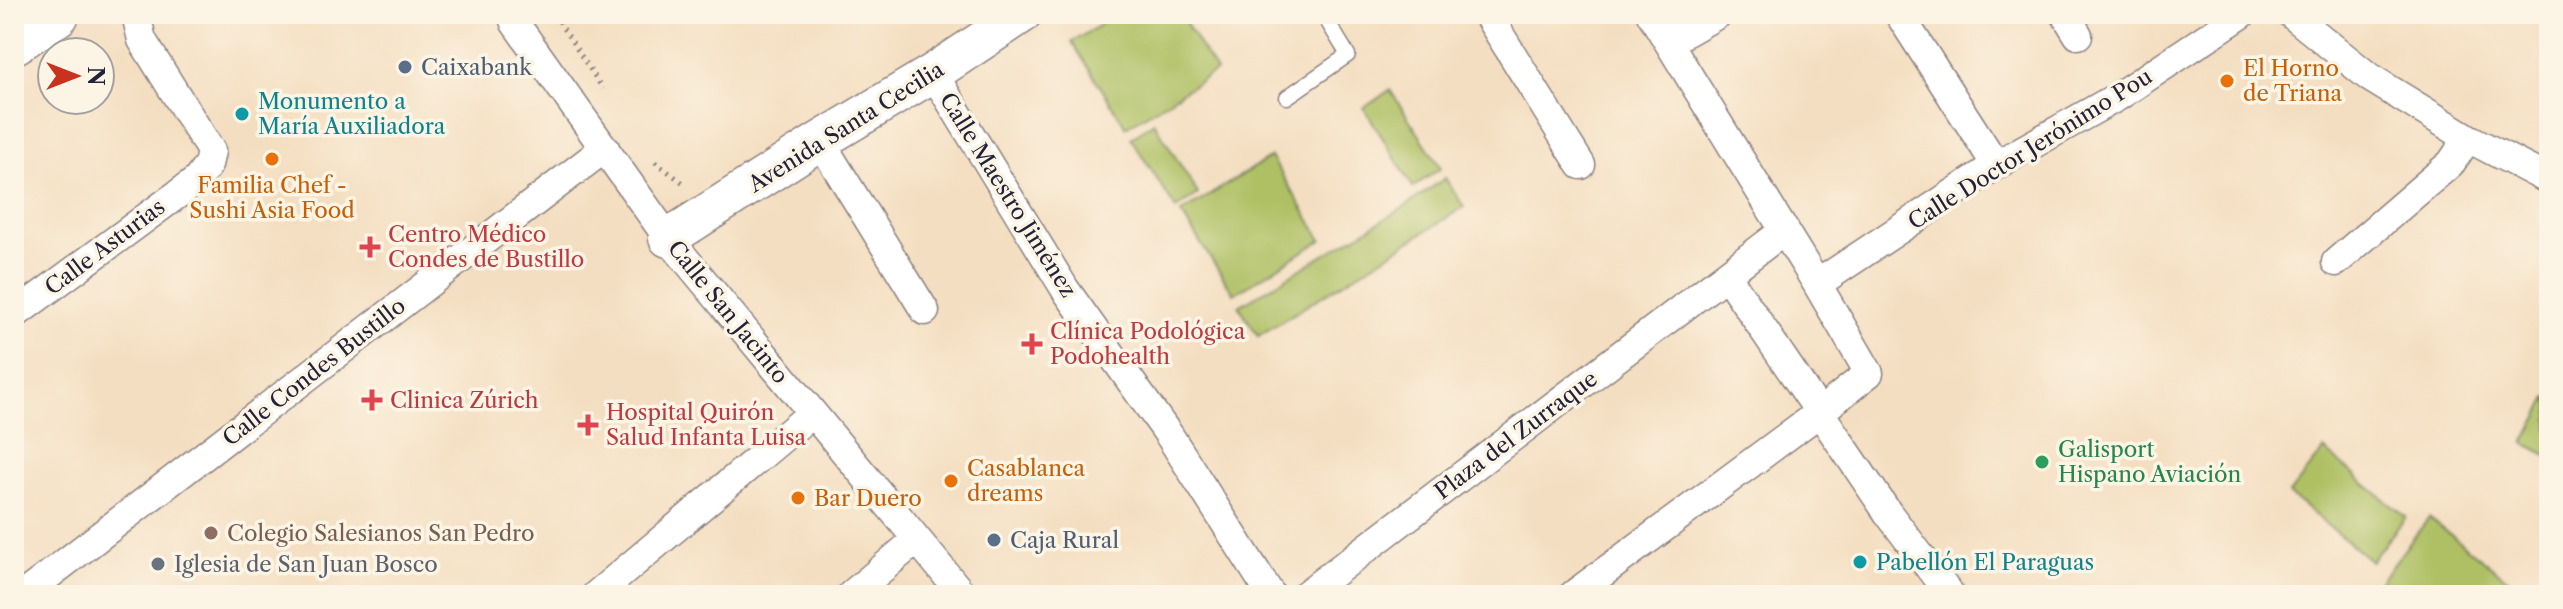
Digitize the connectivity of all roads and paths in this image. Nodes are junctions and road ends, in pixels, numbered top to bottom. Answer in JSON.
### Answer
{"nodes":[{"id":1,"x":57,"y":14,"type":"edge"},
{"id":2,"x":136,"y":14,"type":"edge"},
{"id":3,"x":512,"y":14,"type":"edge"},
{"id":4,"x":557,"y":14,"type":"edge"},
{"id":5,"x":1022,"y":14,"type":"edge"},
{"id":6,"x":1323,"y":14,"type":"edge"},
{"id":7,"x":1487,"y":14,"type":"edge"},
{"id":8,"x":1651,"y":14,"type":"edge"},
{"id":9,"x":1718,"y":14,"type":"edge"},
{"id":10,"x":1899,"y":14,"type":"edge"},
{"id":11,"x":2242,"y":14,"type":"edge"},
{"id":12,"x":2291,"y":14,"type":"edge"},
{"id":13,"x":14,"y":42,"type":"edge"},
{"id":14,"x":1673,"y":49,"type":"junction"},
{"id":15,"x":933,"y":73,"type":"junction"},
{"id":16,"x":1287,"y":97,"type":"dead end"},
{"id":17,"x":609,"y":98,"type":"dead end"},
{"id":18,"x":2468,"y":138,"type":"junction"},
{"id":19,"x":820,"y":141,"type":"junction"},
{"id":20,"x":605,"y":148,"type":"junction"},
{"id":21,"x":653,"y":159,"type":"dead end"},
{"id":22,"x":1581,"y":165,"type":"dead end"},
{"id":23,"x":1996,"y":165,"type":"junction"},
{"id":24,"x":2548,"y":179,"type":"edge"},
{"id":25,"x":686,"y":185,"type":"dead end"},
{"id":26,"x":1785,"y":230,"type":"junction"},
{"id":27,"x":668,"y":238,"type":"junction"},
{"id":28,"x":2336,"y":262,"type":"dead end"},
{"id":29,"x":1727,"y":276,"type":"junction"},
{"id":30,"x":1817,"y":284,"type":"junction"},
{"id":31,"x":925,"y":311,"type":"dead end"},
{"id":32,"x":14,"y":315,"type":"edge"},
{"id":33,"x":1820,"y":412,"type":"junction"},
{"id":34,"x":811,"y":414,"type":"junction"},
{"id":35,"x":916,"y":540,"type":"junction"},
{"id":36,"x":23,"y":595,"type":"edge"},
{"id":37,"x":596,"y":595,"type":"edge"},
{"id":38,"x":851,"y":595,"type":"edge"},
{"id":39,"x":963,"y":595,"type":"edge"},
{"id":40,"x":1271,"y":595,"type":"edge"},
{"id":41,"x":1305,"y":595,"type":"edge"},
{"id":42,"x":1573,"y":595,"type":"edge"},
{"id":43,"x":1950,"y":595,"type":"edge"}],
"edges":[{"from":1,"to":13,"type":"main road"},
{"from":2,"to":32,"type":"street","name":"Calle Asturias"},
{"from":3,"to":20,"type":"street","name":"Calle San Jacinto"},
{"from":4,"to":17,"type":"path"},
{"from":5,"to":15,"type":"street","name":"Avenida Santa Cecilia"},
{"from":6,"to":16,"type":"lane"},
{"from":7,"to":22,"type":"street"},
{"from":8,"to":14,"type":"street"},
{"from":9,"to":14,"type":"street"},
{"from":10,"to":23,"type":"street"},
{"from":11,"to":23,"type":"street","name":"Calle Doctor Jerónimo Pou"},
{"from":12,"to":18,"type":"street"},
{"from":14,"to":26,"type":"street"},
{"from":15,"to":19,"type":"street","name":"Avenida Santa Cecilia"},
{"from":15,"to":40,"type":"street","name":"Calle Maestro Jiménez"},
{"from":18,"to":24,"type":"street"},
{"from":18,"to":28,"type":"street"},
{"from":19,"to":27,"type":"street","name":"Avenida Santa Cecilia"},
{"from":19,"to":31,"type":"street"},
{"from":20,"to":27,"type":"street","name":"Calle San Jacinto"},
{"from":20,"to":36,"type":"street","name":"Calle Condes Bustillo"},
{"from":21,"to":25,"type":"path"},
{"from":23,"to":30,"type":"street","name":"Calle Doctor Jerónimo Pou"},
{"from":26,"to":29,"type":"street","name":"Plaza del Zurraque"},
{"from":26,"to":30,"type":"street"},
{"from":27,"to":34,"type":"street","name":"Calle San Jacinto"},
{"from":29,"to":33,"type":"street"},
{"from":29,"to":41,"type":"street","name":"Plaza del Zurraque"},
{"from":30,"to":33,"type":"street"},
{"from":33,"to":42,"type":"street"},
{"from":33,"to":43,"type":"street"},
{"from":34,"to":35,"type":"street","name":"Calle San Jacinto"},
{"from":34,"to":37,"type":"street"},
{"from":35,"to":38,"type":"street"},
{"from":35,"to":39,"type":"street","name":"Calle San Jacinto"}]}
